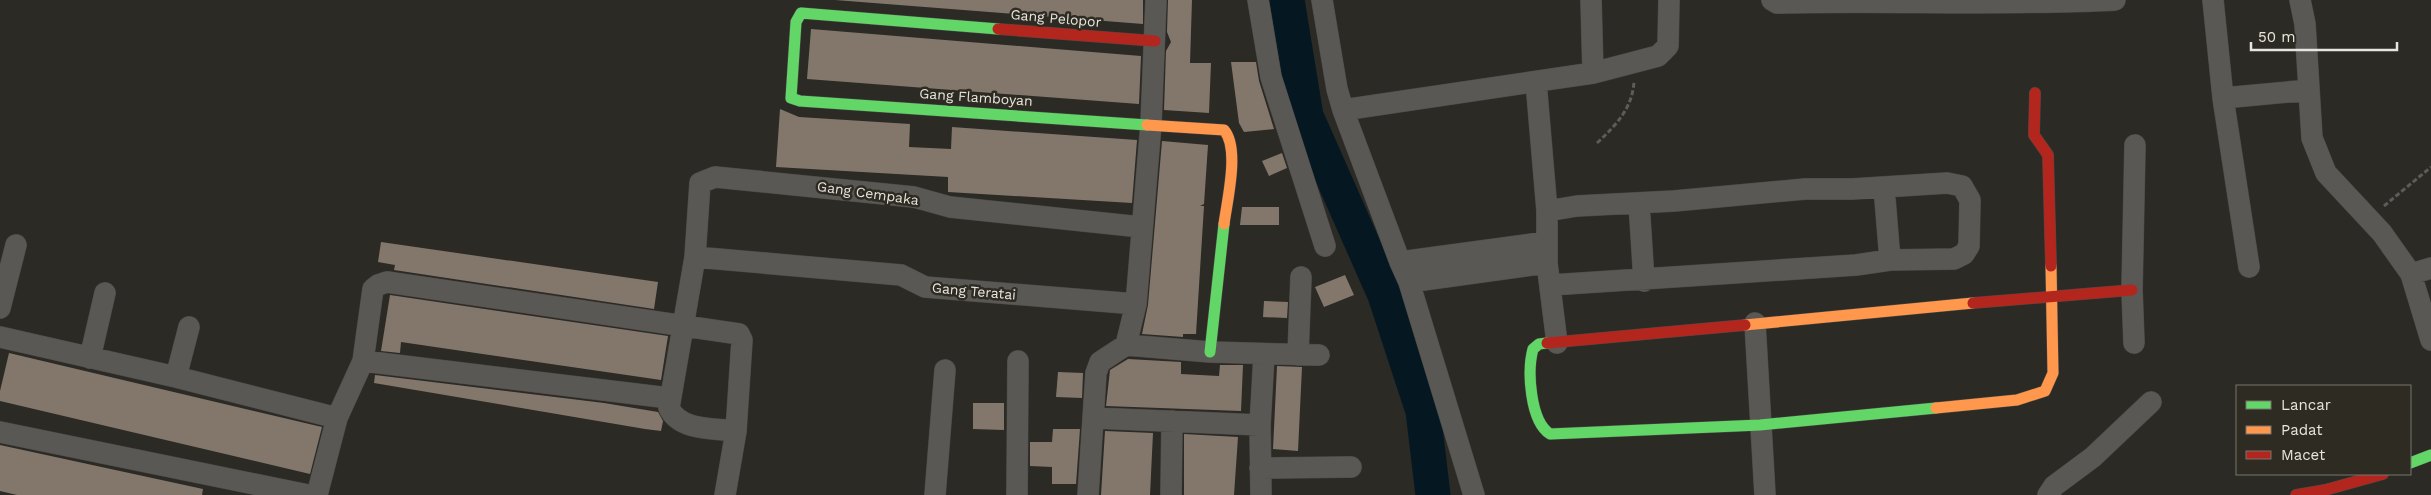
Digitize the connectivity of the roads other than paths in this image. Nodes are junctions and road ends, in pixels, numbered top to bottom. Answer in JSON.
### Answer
{"nodes":[{"id":1,"x":1156,"y":0,"type":"edge"},
{"id":2,"x":1258,"y":0,"type":"edge"},
{"id":3,"x":1322,"y":0,"type":"edge"},
{"id":4,"x":1591,"y":0,"type":"edge"},
{"id":5,"x":1669,"y":0,"type":"edge"},
{"id":6,"x":1772,"y":0,"type":"edge"},
{"id":7,"x":1854,"y":0,"type":"edge"},
{"id":8,"x":1942,"y":0,"type":"edge"},
{"id":9,"x":2115,"y":0,"type":"edge"},
{"id":10,"x":2213,"y":0,"type":"edge"},
{"id":11,"x":2300,"y":0,"type":"edge"},
{"id":12,"x":2036,"y":2,"type":"edge"},
{"id":13,"x":1155,"y":41,"type":"junction"},
{"id":14,"x":1593,"y":73,"type":"junction"},
{"id":15,"x":1536,"y":82,"type":"junction"},
{"id":16,"x":2309,"y":90,"type":"junction"},
{"id":17,"x":2035,"y":93,"type":"dead end"},
{"id":18,"x":2223,"y":98,"type":"junction"},
{"id":19,"x":800,"y":101,"type":"joint"},
{"id":20,"x":1343,"y":110,"type":"junction"},
{"id":21,"x":1151,"y":124,"type":"junction"},
{"id":22,"x":2135,"y":145,"type":"dead end"},
{"id":23,"x":1884,"y":187,"type":"junction"},
{"id":24,"x":1639,"y":203,"type":"junction"},
{"id":25,"x":1547,"y":211,"type":"junction"},
{"id":26,"x":1141,"y":228,"type":"junction"},
{"id":27,"x":16,"y":245,"type":"dead end"},
{"id":28,"x":1325,"y":246,"type":"dead end"},
{"id":29,"x":1547,"y":252,"type":"junction"},
{"id":30,"x":695,"y":257,"type":"junction"},
{"id":31,"x":1890,"y":260,"type":"junction"},
{"id":32,"x":1400,"y":262,"type":"junction"},
{"id":33,"x":2249,"y":267,"type":"dead end"},
{"id":34,"x":2421,"y":271,"type":"edge"},
{"id":35,"x":1301,"y":277,"type":"dead end"},
{"id":36,"x":1644,"y":281,"type":"junction"},
{"id":37,"x":1409,"y":282,"type":"junction"},
{"id":38,"x":1551,"y":285,"type":"junction"},
{"id":39,"x":2132,"y":290,"type":"junction"},
{"id":40,"x":105,"y":293,"type":"dead end"},
{"id":41,"x":2050,"y":297,"type":"junction"},
{"id":42,"x":1136,"y":304,"type":"junction"},
{"id":43,"x":0,"y":308,"type":"edge"},
{"id":44,"x":1755,"y":323,"type":"junction"},
{"id":45,"x":684,"y":326,"type":"junction"},
{"id":46,"x":189,"y":327,"type":"dead end"},
{"id":47,"x":0,"y":337,"type":"edge"},
{"id":48,"x":2431,"y":340,"type":"edge"},
{"id":49,"x":1557,"y":343,"type":"junction"},
{"id":50,"x":2134,"y":343,"type":"dead end"},
{"id":51,"x":1126,"y":345,"type":"junction"},
{"id":52,"x":1210,"y":352,"type":"junction"},
{"id":53,"x":1264,"y":355,"type":"junction"},
{"id":54,"x":90,"y":358,"type":"junction"},
{"id":55,"x":1018,"y":360,"type":"dead end"},
{"id":56,"x":363,"y":361,"type":"junction"},
{"id":57,"x":945,"y":370,"type":"dead end"},
{"id":58,"x":176,"y":377,"type":"junction"},
{"id":59,"x":669,"y":398,"type":"junction"},
{"id":60,"x":2151,"y":402,"type":"dead end"},
{"id":61,"x":337,"y":418,"type":"junction"},
{"id":62,"x":1094,"y":418,"type":"junction"},
{"id":63,"x":1172,"y":421,"type":"junction"},
{"id":64,"x":1260,"y":425,"type":"junction"},
{"id":65,"x":1760,"y":425,"type":"junction"},
{"id":66,"x":736,"y":431,"type":"junction"},
{"id":67,"x":0,"y":432,"type":"edge"},
{"id":68,"x":2431,"y":455,"type":"edge"},
{"id":69,"x":2411,"y":464,"type":"edge"},
{"id":70,"x":1351,"y":466,"type":"dead end"},
{"id":71,"x":1260,"y":468,"type":"junction"},
{"id":72,"x":2379,"y":475,"type":"edge"},
{"id":73,"x":308,"y":495,"type":"edge"},
{"id":74,"x":317,"y":495,"type":"edge"},
{"id":75,"x":725,"y":495,"type":"edge"},
{"id":76,"x":935,"y":495,"type":"edge"},
{"id":77,"x":1017,"y":495,"type":"edge"},
{"id":78,"x":1088,"y":495,"type":"edge"},
{"id":79,"x":1171,"y":495,"type":"edge"},
{"id":80,"x":1261,"y":495,"type":"edge"},
{"id":81,"x":1474,"y":495,"type":"edge"},
{"id":82,"x":1765,"y":495,"type":"edge"},
{"id":83,"x":2048,"y":495,"type":"edge"},
{"id":84,"x":2296,"y":495,"type":"edge"}],
"edges":[{"from":1,"to":13,"type":"street"},
{"from":2,"to":28,"type":"street"},
{"from":3,"to":20,"type":"street"},
{"from":4,"to":14,"type":"street"},
{"from":5,"to":14,"type":"street"},
{"from":6,"to":7,"type":"street"},
{"from":7,"to":8,"type":"street"},
{"from":8,"to":12,"type":"street"},
{"from":9,"to":12,"type":"street"},
{"from":10,"to":18,"type":"street"},
{"from":11,"to":16,"type":"street"},
{"from":13,"to":19,"type":"street","name":"Gang Pelopor"},
{"from":13,"to":21,"type":"street"},
{"from":14,"to":15,"type":"street"},
{"from":15,"to":20,"type":"street"},
{"from":15,"to":25,"type":"street"},
{"from":16,"to":18,"type":"street"},
{"from":16,"to":34,"type":"street"},
{"from":17,"to":41,"type":"street"},
{"from":18,"to":33,"type":"street"},
{"from":19,"to":21,"type":"street","name":"Gang Flamboyan"},
{"from":20,"to":32,"type":"street"},
{"from":21,"to":26,"type":"street"},
{"from":21,"to":52,"type":"street","name":"Gang Flamboyan"},
{"from":22,"to":39,"type":"street"},
{"from":23,"to":24,"type":"street"},
{"from":23,"to":31,"type":"street"},
{"from":23,"to":31,"type":"street"},
{"from":24,"to":25,"type":"street"},
{"from":24,"to":36,"type":"street"},
{"from":25,"to":29,"type":"street"},
{"from":26,"to":30,"type":"street","name":"Gang Cempaka"},
{"from":26,"to":42,"type":"street"},
{"from":27,"to":43,"type":"street"},
{"from":29,"to":32,"type":"street"},
{"from":29,"to":37,"type":"street"},
{"from":29,"to":38,"type":"street"},
{"from":30,"to":42,"type":"street","name":"Gang Teratai"},
{"from":30,"to":45,"type":"street"},
{"from":31,"to":36,"type":"street"},
{"from":32,"to":37,"type":"street"},
{"from":34,"to":48,"type":"street"},
{"from":35,"to":53,"type":"street"},
{"from":36,"to":38,"type":"street"},
{"from":37,"to":81,"type":"street"},
{"from":38,"to":49,"type":"street"},
{"from":39,"to":41,"type":"street"},
{"from":39,"to":50,"type":"street"},
{"from":40,"to":54,"type":"street"},
{"from":41,"to":44,"type":"street"},
{"from":41,"to":65,"type":"street"},
{"from":42,"to":51,"type":"street"},
{"from":44,"to":49,"type":"street"},
{"from":44,"to":65,"type":"street"},
{"from":45,"to":56,"type":"street"},
{"from":45,"to":59,"type":"street"},
{"from":45,"to":66,"type":"street"},
{"from":46,"to":58,"type":"street"},
{"from":47,"to":54,"type":"street"},
{"from":49,"to":65,"type":"street"},
{"from":51,"to":52,"type":"street"},
{"from":51,"to":62,"type":"street"},
{"from":52,"to":53,"type":"street"},
{"from":53,"to":64,"type":"street"},
{"from":54,"to":58,"type":"street"},
{"from":55,"to":77,"type":"street"},
{"from":56,"to":59,"type":"street"},
{"from":56,"to":61,"type":"street"},
{"from":57,"to":76,"type":"street"},
{"from":58,"to":61,"type":"street"},
{"from":59,"to":66,"type":"street"},
{"from":60,"to":83,"type":"street"},
{"from":61,"to":74,"type":"street"},
{"from":62,"to":63,"type":"street"},
{"from":62,"to":78,"type":"street"},
{"from":63,"to":64,"type":"street"},
{"from":63,"to":79,"type":"street"},
{"from":64,"to":71,"type":"street"},
{"from":65,"to":82,"type":"street"},
{"from":66,"to":75,"type":"street"},
{"from":67,"to":73,"type":"street"},
{"from":68,"to":69,"type":"street"},
{"from":70,"to":71,"type":"street"},
{"from":71,"to":80,"type":"street"},
{"from":72,"to":84,"type":"street"}]}
